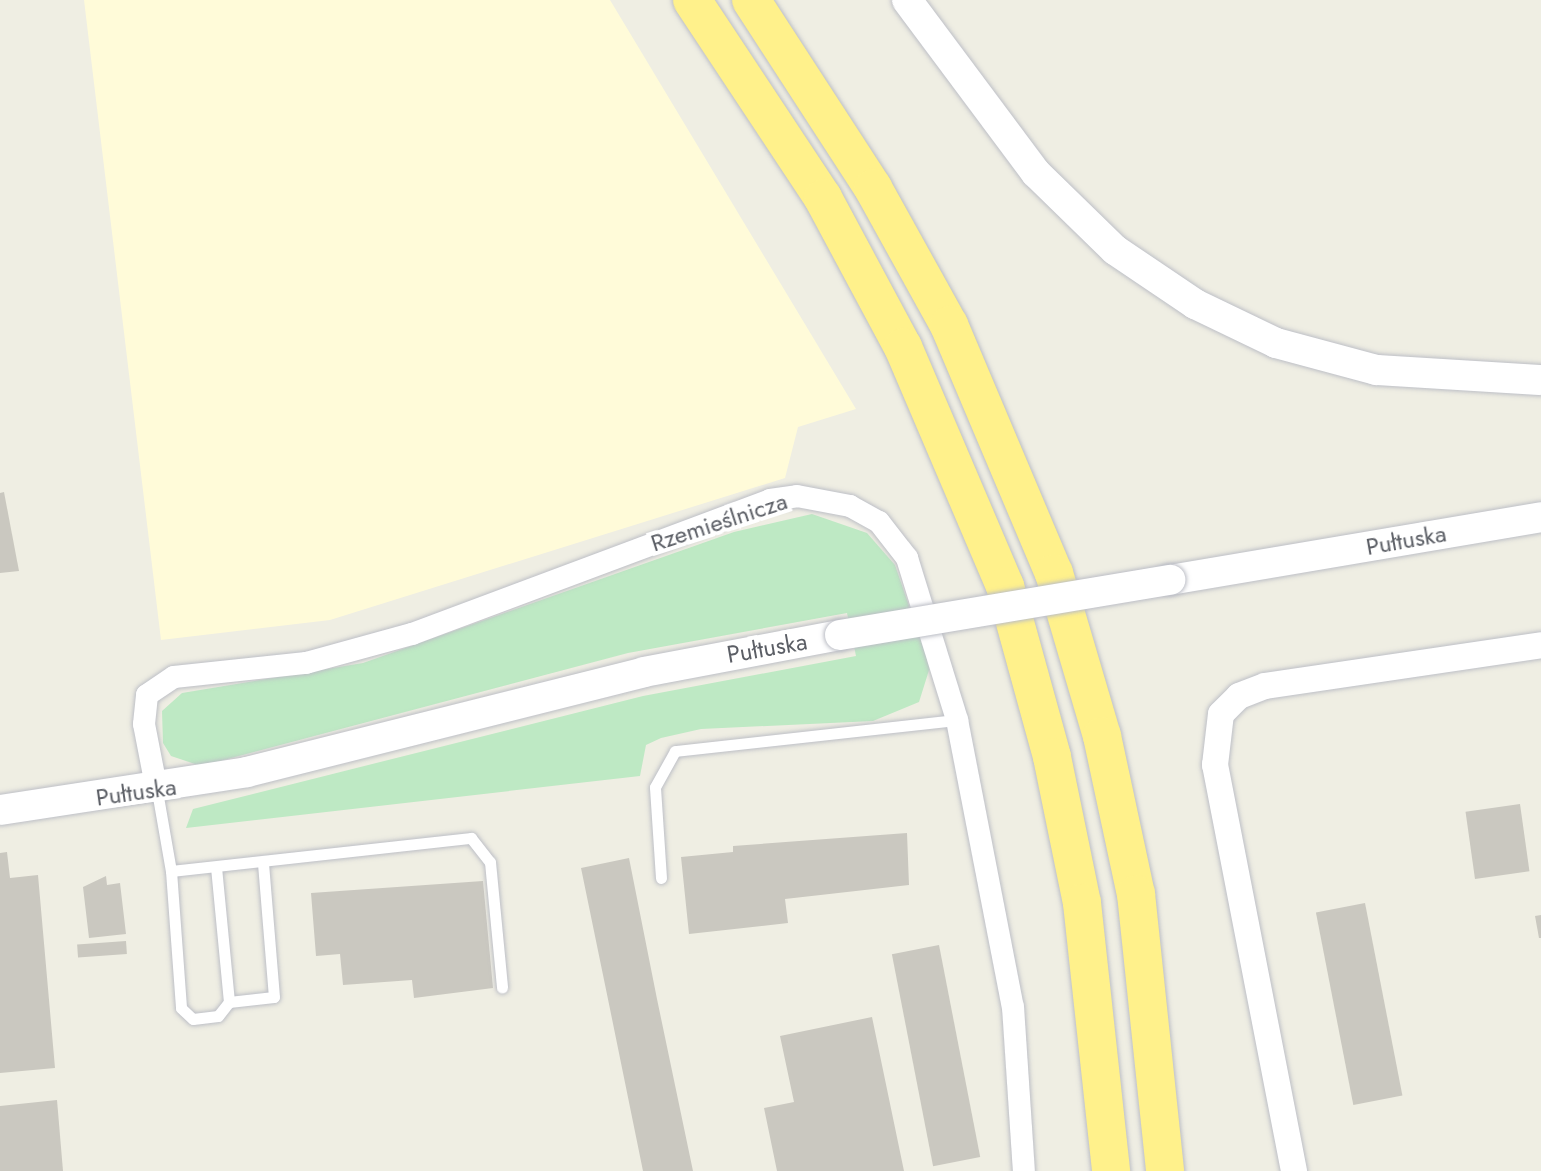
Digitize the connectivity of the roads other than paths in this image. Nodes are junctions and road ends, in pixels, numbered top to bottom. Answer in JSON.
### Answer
{"nodes":[{"id":1,"x":692,"y":0,"type":"edge"},
{"id":2,"x":751,"y":0,"type":"edge"},
{"id":3,"x":907,"y":0,"type":"edge"},
{"id":4,"x":1541,"y":380,"type":"edge"},
{"id":5,"x":1541,"y":517,"type":"edge"},
{"id":6,"x":1541,"y":645,"type":"edge"},
{"id":7,"x":957,"y":720,"type":"junction"},
{"id":8,"x":157,"y":791,"type":"junction"},
{"id":9,"x":0,"y":810,"type":"edge"},
{"id":10,"x":263,"y":863,"type":"junction"},
{"id":11,"x":216,"y":867,"type":"junction"},
{"id":12,"x":171,"y":871,"type":"junction"},
{"id":13,"x":661,"y":878,"type":"dead end"},
{"id":14,"x":502,"y":987,"type":"dead end"},
{"id":15,"x":229,"y":1002,"type":"junction"},
{"id":16,"x":1024,"y":1171,"type":"edge"},
{"id":17,"x":1111,"y":1171,"type":"edge"},
{"id":18,"x":1165,"y":1171,"type":"edge"},
{"id":19,"x":1294,"y":1171,"type":"edge"}],
"edges":[{"from":1,"to":17,"type":"highway"},
{"from":2,"to":18,"type":"highway"},
{"from":3,"to":4,"type":"main road"},
{"from":5,"to":8,"type":"main road","name":"Pułtuska","bridge":true},
{"from":6,"to":19,"type":"street"},
{"from":7,"to":8,"type":"street","name":"Rzemieślnicza"},
{"from":7,"to":13,"type":"lane"},
{"from":7,"to":16,"type":"street","name":"Rzemieślnicza"},
{"from":8,"to":9,"type":"main road","name":"Pułtuska"},
{"from":8,"to":12,"type":"lane"},
{"from":10,"to":11,"type":"lane"},
{"from":10,"to":14,"type":"lane"},
{"from":10,"to":15,"type":"lane"},
{"from":11,"to":12,"type":"lane"},
{"from":11,"to":15,"type":"lane"},
{"from":12,"to":15,"type":"lane"}]}
